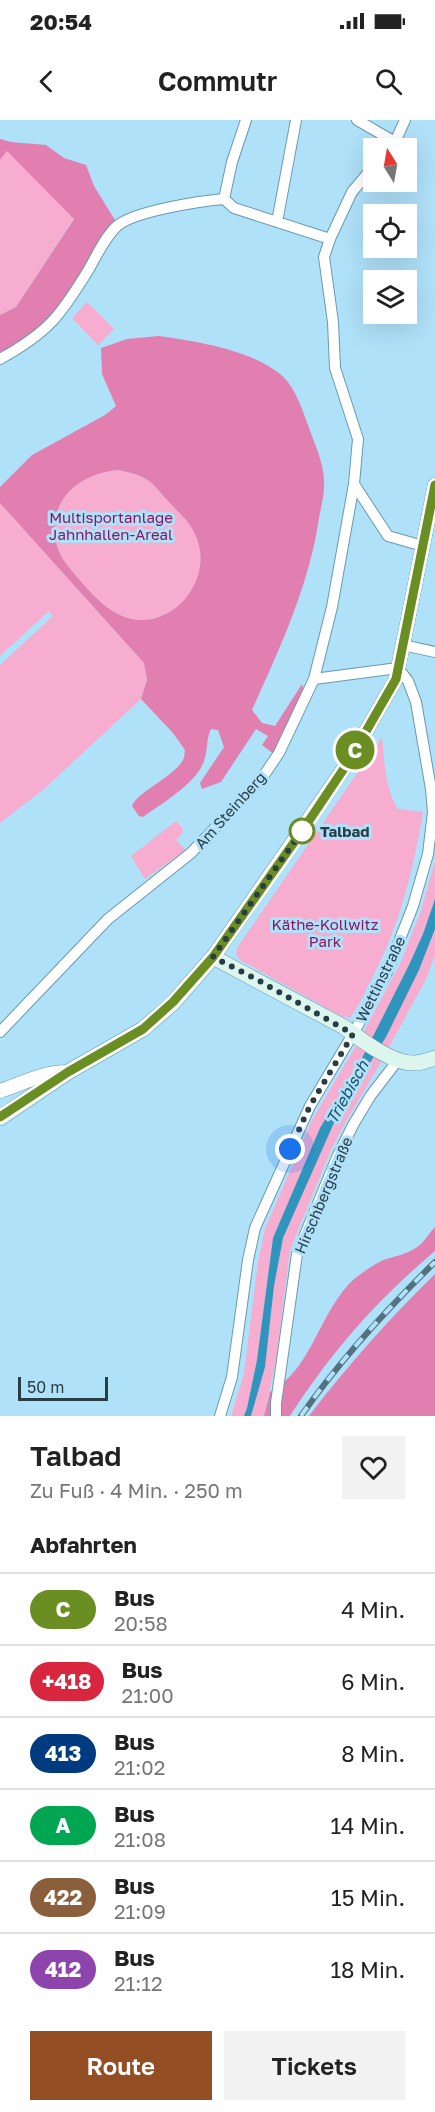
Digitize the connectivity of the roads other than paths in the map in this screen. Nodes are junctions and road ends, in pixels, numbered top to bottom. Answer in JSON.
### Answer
{"nodes":[{"id":1,"x":246,"y":120,"type":"edge"},
{"id":2,"x":296,"y":120,"type":"edge"},
{"id":3,"x":357,"y":120,"type":"edge"},
{"id":4,"x":405,"y":120,"type":"edge"},
{"id":5,"x":382,"y":138,"type":"edge"},
{"id":6,"x":396,"y":138,"type":"edge"},
{"id":7,"x":363,"y":179,"type":"edge"},
{"id":8,"x":224,"y":199,"type":"junction"},
{"id":9,"x":277,"y":222,"type":"junction"},
{"id":10,"x":331,"y":247,"type":"junction"},
{"id":11,"x":0,"y":359,"type":"edge"},
{"id":12,"x":354,"y":484,"type":"junction"},
{"id":13,"x":435,"y":485,"type":"edge"},
{"id":14,"x":423,"y":546,"type":"junction"},
{"id":15,"x":403,"y":645,"type":"junction"},
{"id":16,"x":435,"y":652,"type":"edge"},
{"id":17,"x":398,"y":668,"type":"junction"},
{"id":18,"x":314,"y":679,"type":"junction"},
{"id":19,"x":213,"y":957,"type":"junction"},
{"id":20,"x":0,"y":1032,"type":"edge"},
{"id":21,"x":357,"y":1037,"type":"junction"},
{"id":22,"x":392,"y":1057,"type":"junction"},
{"id":23,"x":435,"y":1058,"type":"edge"},
{"id":24,"x":68,"y":1072,"type":"junction"},
{"id":25,"x":2,"y":1091,"type":"edge"},
{"id":26,"x":26,"y":1102,"type":"junction"},
{"id":27,"x":0,"y":1118,"type":"edge"},
{"id":28,"x":219,"y":1416,"type":"edge"},
{"id":29,"x":276,"y":1416,"type":"edge"}],
"edges":[{"from":1,"to":8,"type":"street"},
{"from":2,"to":9,"type":"street"},
{"from":3,"to":5,"type":"street"},
{"from":4,"to":6,"type":"street"},
{"from":7,"to":10,"type":"street"},
{"from":8,"to":9,"type":"street"},
{"from":8,"to":11,"type":"street"},
{"from":9,"to":10,"type":"street"},
{"from":10,"to":12,"type":"street","name":"Am Steinberg"},
{"from":12,"to":14,"type":"street"},
{"from":12,"to":18,"type":"street","name":"Am Steinberg"},
{"from":13,"to":14,"type":"street"},
{"from":14,"to":15,"type":"street"},
{"from":15,"to":16,"type":"street"},
{"from":15,"to":17,"type":"street"},
{"from":17,"to":18,"type":"street"},
{"from":17,"to":19,"type":"street"},
{"from":17,"to":21,"type":"street","name":"Wettinstraße"},
{"from":18,"to":20,"type":"street","name":"Am Steinberg"},
{"from":19,"to":21,"type":"main road"},
{"from":19,"to":24,"type":"main road"},
{"from":21,"to":22,"type":"main road"},
{"from":21,"to":28,"type":"street","name":"Wettinstraße"},
{"from":22,"to":23,"type":"main road"},
{"from":22,"to":29,"type":"street","name":"Hirschbergstraße"},
{"from":24,"to":25,"type":"street"},
{"from":24,"to":26,"type":"main road"},
{"from":25,"to":26,"type":"street"},
{"from":26,"to":27,"type":"main road"}]}
